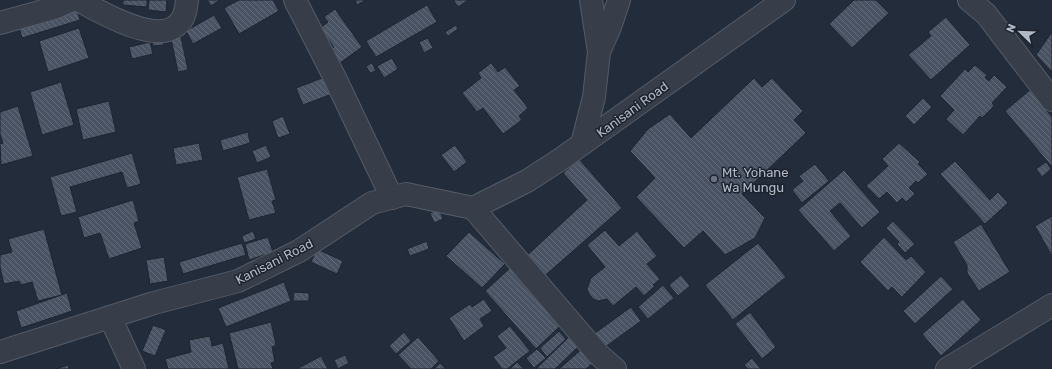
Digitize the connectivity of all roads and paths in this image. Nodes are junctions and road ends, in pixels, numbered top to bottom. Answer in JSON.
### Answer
{"nodes":[{"id":1,"x":72,"y":0,"type":"edge"},
{"id":2,"x":78,"y":0,"type":"edge"},
{"id":3,"x":187,"y":0,"type":"edge"},
{"id":4,"x":295,"y":0,"type":"edge"},
{"id":5,"x":591,"y":0,"type":"edge"},
{"id":6,"x":619,"y":0,"type":"edge"},
{"id":7,"x":783,"y":0,"type":"edge"},
{"id":8,"x":970,"y":0,"type":"edge"},
{"id":9,"x":0,"y":23,"type":"edge"},
{"id":10,"x":599,"y":52,"type":"junction"},
{"id":11,"x":1052,"y":100,"type":"edge"},
{"id":12,"x":582,"y":144,"type":"junction"},
{"id":13,"x":392,"y":198,"type":"junction"},
{"id":14,"x":473,"y":208,"type":"junction"},
{"id":15,"x":1052,"y":305,"type":"edge"},
{"id":16,"x":110,"y":317,"type":"junction"},
{"id":17,"x":0,"y":352,"type":"edge"},
{"id":18,"x":134,"y":369,"type":"edge"},
{"id":19,"x":615,"y":369,"type":"edge"},
{"id":20,"x":947,"y":369,"type":"edge"}],
"edges":[{"from":1,"to":9,"type":"street"},
{"from":2,"to":3,"type":"street"},
{"from":4,"to":13,"type":"street"},
{"from":5,"to":10,"type":"street"},
{"from":6,"to":10,"type":"street"},
{"from":7,"to":12,"type":"street","name":"Kanisani Road"},
{"from":8,"to":11,"type":"street"},
{"from":10,"to":12,"type":"street"},
{"from":12,"to":14,"type":"street","name":"Kanisani Road"},
{"from":13,"to":14,"type":"street","name":"Kanisani Road"},
{"from":13,"to":16,"type":"street","name":"Kanisani Road"},
{"from":14,"to":19,"type":"street"},
{"from":15,"to":20,"type":"street"},
{"from":16,"to":17,"type":"street","name":"Kanisani Road"},
{"from":16,"to":18,"type":"street"}]}
